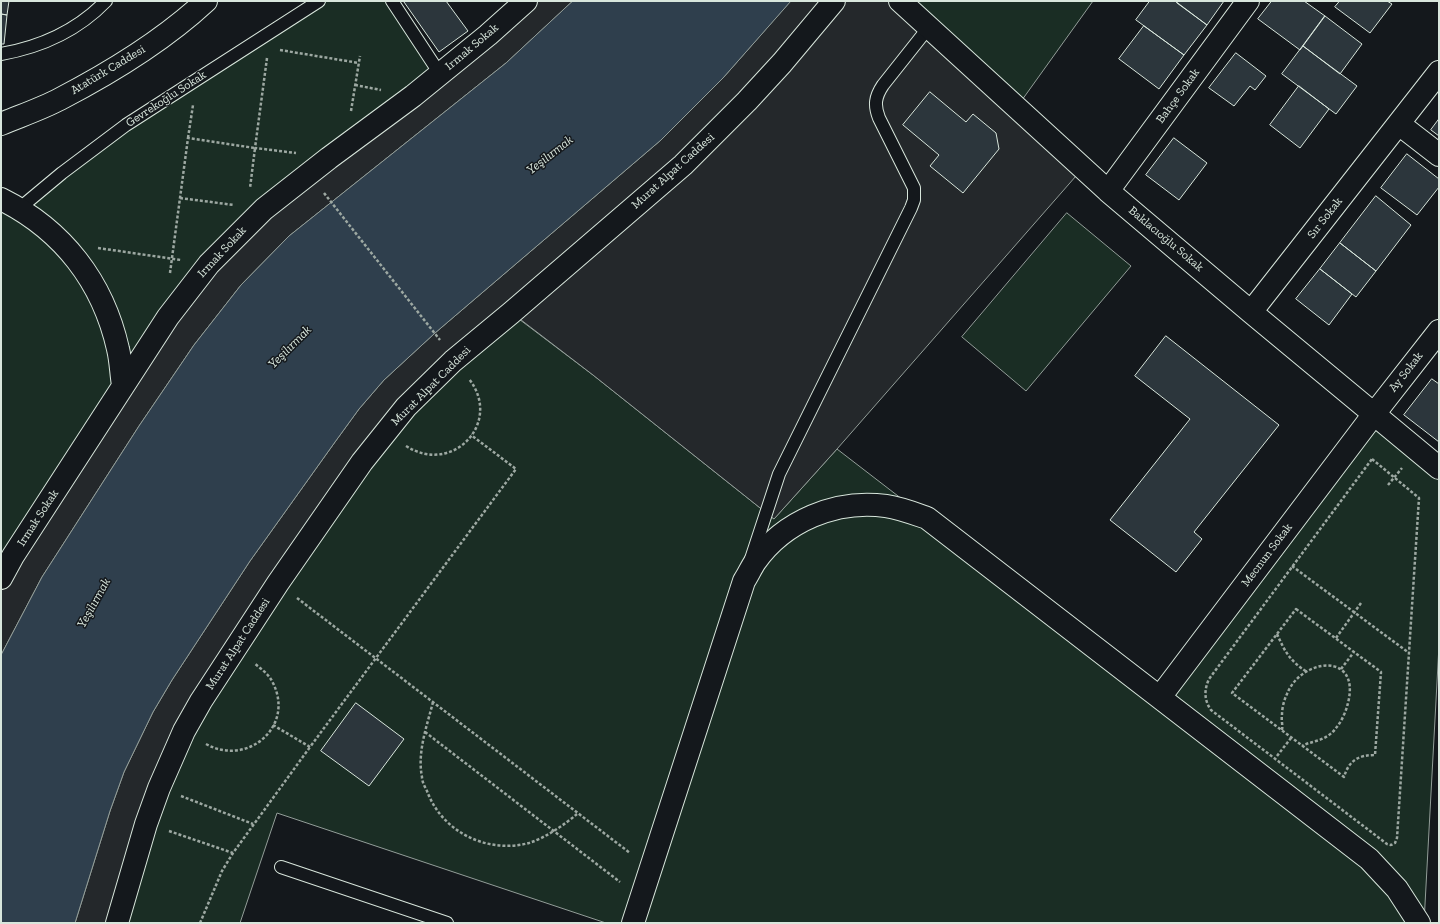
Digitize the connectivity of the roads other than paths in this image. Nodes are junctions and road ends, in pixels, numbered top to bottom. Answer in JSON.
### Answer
{"nodes":[{"id":1,"x":106,"y":1,"type":"edge"},
{"id":2,"x":206,"y":1,"type":"edge"},
{"id":3,"x":319,"y":1,"type":"edge"},
{"id":4,"x":392,"y":1,"type":"edge"},
{"id":5,"x":526,"y":1,"type":"edge"},
{"id":6,"x":834,"y":1,"type":"edge"},
{"id":7,"x":900,"y":1,"type":"edge"},
{"id":8,"x":1248,"y":1,"type":"edge"},
{"id":9,"x":929,"y":27,"type":"junction"},
{"id":10,"x":1,"y":54,"type":"edge"},
{"id":11,"x":1439,"y":72,"type":"edge"},
{"id":12,"x":440,"y":74,"type":"junction"},
{"id":13,"x":1,"y":124,"type":"edge"},
{"id":14,"x":1398,"y":124,"type":"junction"},
{"id":15,"x":1439,"y":155,"type":"edge"},
{"id":16,"x":1108,"y":191,"type":"junction"},
{"id":17,"x":1,"y":199,"type":"edge"},
{"id":18,"x":20,"y":208,"type":"junction"},
{"id":19,"x":1251,"y":312,"type":"junction"},
{"id":20,"x":1439,"y":331,"type":"edge"},
{"id":21,"x":123,"y":386,"type":"junction"},
{"id":22,"x":1374,"y":414,"type":"junction"},
{"id":23,"x":1439,"y":468,"type":"edge"},
{"id":24,"x":7,"y":562,"type":"edge"},
{"id":25,"x":1,"y":578,"type":"edge"},
{"id":26,"x":744,"y":581,"type":"junction"},
{"id":27,"x":1160,"y":697,"type":"junction"},
{"id":28,"x":281,"y":867,"type":"dead end"},
{"id":29,"x":117,"y":923,"type":"edge"},
{"id":30,"x":447,"y":923,"type":"edge"},
{"id":31,"x":633,"y":923,"type":"edge"},
{"id":32,"x":1420,"y":923,"type":"edge"}],
"edges":[{"from":1,"to":10,"type":"lane"},
{"from":2,"to":13,"type":"street","name":"Atatürk Caddesi"},
{"from":3,"to":18,"type":"lane","name":"Gevrekoğlu Sokak"},
{"from":4,"to":12,"type":"lane"},
{"from":5,"to":12,"type":"street","name":"Irmak Sokak"},
{"from":6,"to":29,"type":"street","name":"Murat Alpat Caddesi"},
{"from":7,"to":9,"type":"street","name":"Baklacıoğlu Sokak"},
{"from":8,"to":16,"type":"street","name":"Bahçe Sokak"},
{"from":9,"to":16,"type":"street","name":"Baklacıoğlu Sokak"},
{"from":9,"to":26,"type":"lane"},
{"from":11,"to":14,"type":"street","name":"Sır Sokak"},
{"from":12,"to":21,"type":"street","name":"Irmak Sokak"},
{"from":14,"to":15,"type":"street"},
{"from":14,"to":19,"type":"street","name":"Sır Sokak"},
{"from":16,"to":19,"type":"street","name":"Baklacıoğlu Sokak"},
{"from":17,"to":18,"type":"street"},
{"from":18,"to":21,"type":"street"},
{"from":19,"to":22,"type":"street","name":"Baklacıoğlu Sokak"},
{"from":20,"to":22,"type":"street","name":"Ay Sokak"},
{"from":21,"to":24,"type":"street","name":"Irmak Sokak"},
{"from":22,"to":23,"type":"street","name":"Baklacıoğlu Sokak"},
{"from":22,"to":27,"type":"street","name":"Mecnun Sokak"},
{"from":24,"to":25,"type":"street","name":"Irmak Sokak"},
{"from":26,"to":27,"type":"street"},
{"from":26,"to":31,"type":"street"},
{"from":27,"to":32,"type":"street"},
{"from":28,"to":30,"type":"lane"}]}
